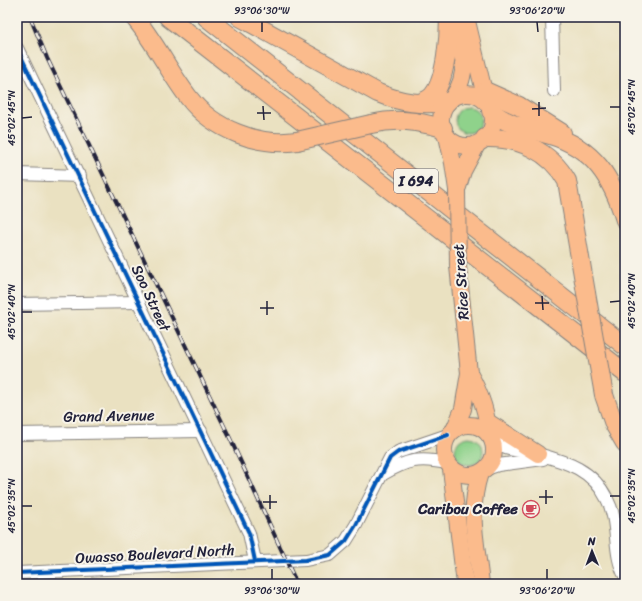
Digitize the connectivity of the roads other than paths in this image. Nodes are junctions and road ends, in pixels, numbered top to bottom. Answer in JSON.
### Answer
{"nodes":[{"id":1,"x":134,"y":17,"type":"edge"},
{"id":2,"x":168,"y":17,"type":"edge"},
{"id":3,"x":206,"y":17,"type":"edge"},
{"id":4,"x":240,"y":17,"type":"edge"},
{"id":5,"x":451,"y":17,"type":"edge"},
{"id":6,"x":466,"y":17,"type":"edge"},
{"id":7,"x":552,"y":17,"type":"edge"},
{"id":8,"x":17,"y":48,"type":"edge"},
{"id":9,"x":554,"y":91,"type":"dead end"},
{"id":10,"x":450,"y":100,"type":"junction"},
{"id":11,"x":488,"y":102,"type":"junction"},
{"id":12,"x":420,"y":103,"type":"junction"},
{"id":13,"x":445,"y":132,"type":"junction"},
{"id":14,"x":481,"y":141,"type":"junction"},
{"id":15,"x":17,"y":174,"type":"edge"},
{"id":16,"x":80,"y":176,"type":"junction"},
{"id":17,"x":457,"y":190,"type":"junction"},
{"id":18,"x":625,"y":220,"type":"edge"},
{"id":19,"x":139,"y":302,"type":"junction"},
{"id":20,"x":17,"y":304,"type":"edge"},
{"id":21,"x":625,"y":346,"type":"edge"},
{"id":22,"x":469,"y":373,"type":"junction"},
{"id":23,"x":625,"y":373,"type":"edge"},
{"id":24,"x":201,"y":431,"type":"junction"},
{"id":25,"x":489,"y":432,"type":"junction"},
{"id":26,"x":451,"y":433,"type":"junction"},
{"id":27,"x":17,"y":434,"type":"edge"},
{"id":28,"x":625,"y":443,"type":"edge"},
{"id":29,"x":542,"y":456,"type":"junction"},
{"id":30,"x":449,"y":466,"type":"junction"},
{"id":31,"x":483,"y":471,"type":"junction"},
{"id":32,"x":383,"y":474,"type":"junction"},
{"id":33,"x":255,"y":561,"type":"junction"},
{"id":34,"x":17,"y":573,"type":"edge"},
{"id":35,"x":625,"y":576,"type":"edge"},
{"id":36,"x":465,"y":584,"type":"edge"},
{"id":37,"x":481,"y":584,"type":"edge"}],
"edges":[{"from":1,"to":13,"type":"highway","bridge":true},
{"from":2,"to":23,"type":"highway","number":"I 694"},
{"from":3,"to":21,"type":"highway","number":"I 694"},
{"from":4,"to":12,"type":"highway"},
{"from":5,"to":10,"type":"main road"},
{"from":5,"to":12,"type":"highway"},
{"from":6,"to":11,"type":"main road"},
{"from":7,"to":9,"type":"street"},
{"from":8,"to":16,"type":"street","name":"Soo Street"},
{"from":10,"to":11,"type":"main road"},
{"from":10,"to":12,"type":"highway"},
{"from":10,"to":13,"type":"main road"},
{"from":11,"to":14,"type":"main road"},
{"from":11,"to":18,"type":"highway"},
{"from":13,"to":14,"type":"main road"},
{"from":13,"to":17,"type":"main road","name":"Rice Street"},
{"from":14,"to":17,"type":"main road","name":"Rice Street"},
{"from":14,"to":28,"type":"highway","bridge":true},
{"from":15,"to":16,"type":"street"},
{"from":16,"to":19,"type":"street","name":"Soo Street"},
{"from":17,"to":22,"type":"main road","name":"Rice Street","bridge":true},
{"from":19,"to":20,"type":"street"},
{"from":19,"to":24,"type":"street","name":"Soo Street"},
{"from":22,"to":25,"type":"main road","name":"Rice Street"},
{"from":22,"to":26,"type":"main road","name":"Rice Street"},
{"from":24,"to":27,"type":"street","name":"Grand Avenue"},
{"from":24,"to":33,"type":"street","name":"Soo Street"},
{"from":25,"to":26,"type":"main road"},
{"from":25,"to":29,"type":"main road"},
{"from":25,"to":31,"type":"main road"},
{"from":26,"to":30,"type":"main road"},
{"from":26,"to":32,"type":"street","name":"Owasso Boulevard North"},
{"from":29,"to":31,"type":"street"},
{"from":29,"to":35,"type":"street"},
{"from":30,"to":31,"type":"main road"},
{"from":30,"to":32,"type":"street"},
{"from":30,"to":36,"type":"main road"},
{"from":31,"to":37,"type":"main road"},
{"from":32,"to":33,"type":"street","name":"Owasso Boulevard North"},
{"from":33,"to":34,"type":"street","name":"Owasso Boulevard North"}]}
